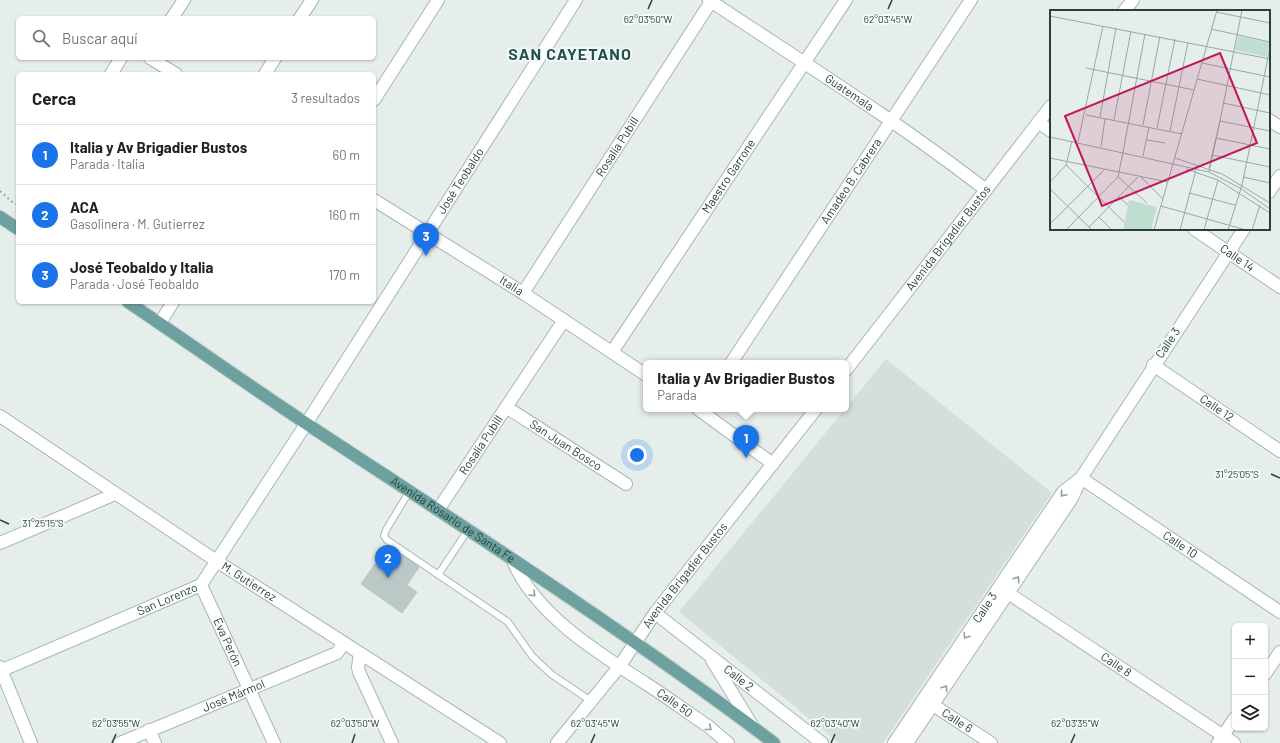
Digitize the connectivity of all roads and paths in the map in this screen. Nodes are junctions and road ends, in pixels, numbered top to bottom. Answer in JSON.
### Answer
{"nodes":[{"id":1,"x":184,"y":0,"type":"edge"},
{"id":2,"x":312,"y":0,"type":"edge"},
{"id":3,"x":438,"y":0,"type":"edge"},
{"id":4,"x":576,"y":0,"type":"edge"},
{"id":5,"x":846,"y":0,"type":"edge"},
{"id":6,"x":971,"y":0,"type":"edge"},
{"id":7,"x":1133,"y":0,"type":"edge"},
{"id":8,"x":711,"y":1,"type":"edge"},
{"id":9,"x":1125,"y":10,"type":"edge"},
{"id":10,"x":173,"y":16,"type":"edge"},
{"id":11,"x":301,"y":16,"type":"edge"},
{"id":12,"x":121,"y":60,"type":"edge"},
{"id":13,"x":153,"y":60,"type":"edge"},
{"id":14,"x":274,"y":60,"type":"edge"},
{"id":15,"x":804,"y":64,"type":"junction"},
{"id":16,"x":112,"y":72,"type":"edge"},
{"id":17,"x":173,"y":72,"type":"edge"},
{"id":18,"x":266,"y":72,"type":"edge"},
{"id":19,"x":376,"y":97,"type":"edge"},
{"id":20,"x":1050,"y":107,"type":"edge"},
{"id":21,"x":891,"y":121,"type":"junction"},
{"id":22,"x":1270,"y":121,"type":"edge"},
{"id":23,"x":1038,"y":122,"type":"junction"},
{"id":24,"x":1280,"y":127,"type":"edge"},
{"id":25,"x":1050,"y":130,"type":"edge"},
{"id":26,"x":1280,"y":176,"type":"edge"},
{"id":27,"x":986,"y":190,"type":"junction"},
{"id":28,"x":0,"y":191,"type":"edge"},
{"id":29,"x":1270,"y":191,"type":"edge"},
{"id":30,"x":376,"y":201,"type":"edge"},
{"id":31,"x":16,"y":204,"type":"edge"},
{"id":32,"x":0,"y":217,"type":"edge"},
{"id":33,"x":16,"y":225,"type":"edge"},
{"id":34,"x":1195,"y":230,"type":"edge"},
{"id":35,"x":1243,"y":230,"type":"edge"},
{"id":36,"x":428,"y":233,"type":"junction"},
{"id":37,"x":1228,"y":253,"type":"junction"},
{"id":38,"x":1280,"y":287,"type":"edge"},
{"id":39,"x":523,"y":293,"type":"junction"},
{"id":40,"x":131,"y":304,"type":"edge"},
{"id":41,"x":172,"y":304,"type":"edge"},
{"id":42,"x":564,"y":320,"type":"junction"},
{"id":43,"x":160,"y":323,"type":"junction"},
{"id":44,"x":612,"y":352,"type":"junction"},
{"id":45,"x":733,"y":360,"type":"edge"},
{"id":46,"x":1153,"y":365,"type":"junction"},
{"id":47,"x":849,"y":366,"type":"edge"},
{"id":48,"x":643,"y":373,"type":"edge"},
{"id":49,"x":506,"y":407,"type":"junction"},
{"id":50,"x":704,"y":412,"type":"edge"},
{"id":51,"x":814,"y":412,"type":"edge"},
{"id":52,"x":0,"y":416,"type":"edge"},
{"id":53,"x":306,"y":424,"type":"junction"},
{"id":54,"x":1280,"y":451,"type":"edge"},
{"id":55,"x":773,"y":464,"type":"junction"},
{"id":56,"x":1081,"y":478,"type":"junction"},
{"id":57,"x":626,"y":484,"type":"dead end"},
{"id":58,"x":409,"y":492,"type":"junction"},
{"id":59,"x":115,"y":494,"type":"junction"},
{"id":60,"x":438,"y":510,"type":"junction"},
{"id":61,"x":468,"y":530,"type":"junction"},
{"id":62,"x":0,"y":543,"type":"edge"},
{"id":63,"x":513,"y":561,"type":"junction"},
{"id":64,"x":218,"y":562,"type":"junction"},
{"id":65,"x":438,"y":575,"type":"junction"},
{"id":66,"x":201,"y":585,"type":"junction"},
{"id":67,"x":1003,"y":590,"type":"junction"},
{"id":68,"x":1280,"y":612,"type":"edge"},
{"id":69,"x":655,"y":613,"type":"junction"},
{"id":70,"x":635,"y":642,"type":"junction"},
{"id":71,"x":344,"y":643,"type":"junction"},
{"id":72,"x":707,"y":652,"type":"junction"},
{"id":73,"x":1280,"y":652,"type":"edge"},
{"id":74,"x":360,"y":654,"type":"junction"},
{"id":75,"x":619,"y":667,"type":"junction"},
{"id":76,"x":0,"y":669,"type":"edge"},
{"id":77,"x":1268,"y":670,"type":"edge"},
{"id":78,"x":250,"y":688,"type":"junction"},
{"id":79,"x":591,"y":701,"type":"junction"},
{"id":80,"x":928,"y":702,"type":"junction"},
{"id":81,"x":1232,"y":722,"type":"edge"},
{"id":82,"x":752,"y":727,"type":"junction"},
{"id":83,"x":149,"y":730,"type":"junction"},
{"id":84,"x":1221,"y":739,"type":"edge"},
{"id":85,"x":31,"y":743,"type":"edge"},
{"id":86,"x":120,"y":743,"type":"edge"},
{"id":87,"x":155,"y":743,"type":"edge"},
{"id":88,"x":274,"y":743,"type":"edge"},
{"id":89,"x":392,"y":743,"type":"edge"},
{"id":90,"x":500,"y":743,"type":"edge"},
{"id":91,"x":557,"y":743,"type":"edge"},
{"id":92,"x":728,"y":743,"type":"edge"},
{"id":93,"x":774,"y":743,"type":"edge"},
{"id":94,"x":822,"y":743,"type":"edge"},
{"id":95,"x":894,"y":743,"type":"edge"},
{"id":96,"x":907,"y":743,"type":"edge"},
{"id":97,"x":991,"y":743,"type":"edge"},
{"id":98,"x":1234,"y":743,"type":"edge"}],
"edges":[{"from":1,"to":10,"type":"street"},
{"from":2,"to":11,"type":"street"},
{"from":3,"to":19,"type":"street"},
{"from":4,"to":36,"type":"street","name":"José Teobaldo"},
{"from":5,"to":15,"type":"street","name":"Maestro Garrone"},
{"from":6,"to":21,"type":"street","name":"Amadeo B. Cabrera"},
{"from":7,"to":9,"type":"street"},
{"from":8,"to":15,"type":"street","name":"Guatemala"},
{"from":8,"to":39,"type":"street","name":"Rosalía Pubill"},
{"from":12,"to":16,"type":"street"},
{"from":13,"to":17,"type":"street"},
{"from":14,"to":18,"type":"street"},
{"from":15,"to":21,"type":"street","name":"Guatemala"},
{"from":15,"to":44,"type":"street","name":"Maestro Garrone"},
{"from":20,"to":23,"type":"street","name":"Avenida Brigadier Bustos"},
{"from":21,"to":27,"type":"street","name":"Guatemala"},
{"from":21,"to":45,"type":"street","name":"Amadeo B. Cabrera"},
{"from":22,"to":24,"type":"street"},
{"from":23,"to":25,"type":"street"},
{"from":23,"to":27,"type":"street","name":"Avenida Brigadier Bustos"},
{"from":26,"to":29,"type":"street"},
{"from":27,"to":47,"type":"street","name":"Avenida Brigadier Bustos"},
{"from":28,"to":31,"type":"path"},
{"from":30,"to":36,"type":"street","name":"Italia"},
{"from":32,"to":33,"type":"main road"},
{"from":34,"to":37,"type":"street","name":"Calle 14"},
{"from":35,"to":37,"type":"street","name":"Calle 3"},
{"from":36,"to":39,"type":"street","name":"Italia"},
{"from":36,"to":53,"type":"street","name":"José Teobaldo"},
{"from":37,"to":38,"type":"street","name":"Calle 14"},
{"from":37,"to":46,"type":"street","name":"Calle 3"},
{"from":39,"to":42,"type":"street","name":"Italia"},
{"from":40,"to":43,"type":"main road","name":"Avenida Rosario de Santa Fe"},
{"from":41,"to":43,"type":"street"},
{"from":42,"to":44,"type":"street","name":"Italia"},
{"from":42,"to":49,"type":"street","name":"Rosalía Pubill"},
{"from":43,"to":53,"type":"main road","name":"Avenida Rosario de Santa Fe"},
{"from":44,"to":48,"type":"street","name":"Italia"},
{"from":46,"to":54,"type":"street","name":"Calle 12"},
{"from":46,"to":56,"type":"street","name":"Calle 3"},
{"from":49,"to":57,"type":"street","name":"San Juan Bosco"},
{"from":49,"to":60,"type":"street","name":"Rosalía Pubill"},
{"from":50,"to":55,"type":"street"},
{"from":51,"to":55,"type":"street","name":"Avenida Brigadier Bustos"},
{"from":52,"to":59,"type":"street","name":"M. Gutierrez"},
{"from":53,"to":58,"type":"main road","name":"Avenida Rosario de Santa Fe"},
{"from":53,"to":64,"type":"street","name":"San Lorenzo"},
{"from":55,"to":69,"type":"street","name":"Avenida Brigadier Bustos"},
{"from":56,"to":67,"type":"street","name":"Calle 3"},
{"from":56,"to":68,"type":"street","name":"Calle 10"},
{"from":58,"to":60,"type":"main road","name":"Avenida Rosario de Santa Fe"},
{"from":58,"to":65,"type":"lane"},
{"from":59,"to":62,"type":"street"},
{"from":59,"to":64,"type":"street","name":"M. Gutierrez"},
{"from":60,"to":61,"type":"main road","name":"Avenida Rosario de Santa Fe"},
{"from":61,"to":63,"type":"main road","name":"Avenida Rosario de Santa Fe"},
{"from":61,"to":65,"type":"lane"},
{"from":63,"to":70,"type":"main road","name":"Avenida Rosario de Santa Fe"},
{"from":63,"to":75,"type":"street","name":"Calle 50","one_way":true},
{"from":64,"to":66,"type":"street","name":"San Lorenzo"},
{"from":64,"to":71,"type":"street","name":"M. Gutierrez"},
{"from":65,"to":79,"type":"lane"},
{"from":66,"to":76,"type":"street","name":"San Lorenzo"},
{"from":66,"to":78,"type":"street","name":"Eva Perón"},
{"from":67,"to":80,"type":"street","name":"Calle 3"},
{"from":67,"to":84,"type":"street","name":"Calle 8"},
{"from":69,"to":70,"type":"street","name":"Avenida Brigadier Bustos"},
{"from":69,"to":72,"type":"street","name":"Calle 2"},
{"from":70,"to":75,"type":"street","name":"Avenida Brigadier Bustos"},
{"from":70,"to":82,"type":"main road","name":"Avenida Rosario de Santa Fe"},
{"from":71,"to":74,"type":"street","name":"M. Gutierrez"},
{"from":71,"to":78,"type":"street","name":"José Mármol"},
{"from":72,"to":82,"type":"street"},
{"from":72,"to":94,"type":"street","name":"Calle 2"},
{"from":73,"to":77,"type":"street"},
{"from":74,"to":89,"type":"street"},
{"from":74,"to":90,"type":"street","name":"M. Gutierrez"},
{"from":75,"to":79,"type":"street","name":"Avenida Brigadier Bustos"},
{"from":75,"to":92,"type":"street","name":"Calle 50","one_way":true},
{"from":76,"to":85,"type":"street"},
{"from":78,"to":83,"type":"street","name":"José Mármol"},
{"from":78,"to":88,"type":"street","name":"Eva Perón"},
{"from":79,"to":91,"type":"street","name":"Avenida Brigadier Bustos"},
{"from":80,"to":95,"type":"street","name":"Calle 3"},
{"from":80,"to":96,"type":"street","name":"Calle 3"},
{"from":80,"to":97,"type":"street","name":"Calle 6"},
{"from":81,"to":84,"type":"street"},
{"from":82,"to":93,"type":"main road","name":"Avenida Rosario de Santa Fe"},
{"from":83,"to":86,"type":"street","name":"José Mármol"},
{"from":83,"to":87,"type":"street"},
{"from":84,"to":98,"type":"street","name":"Calle 8"}]}
